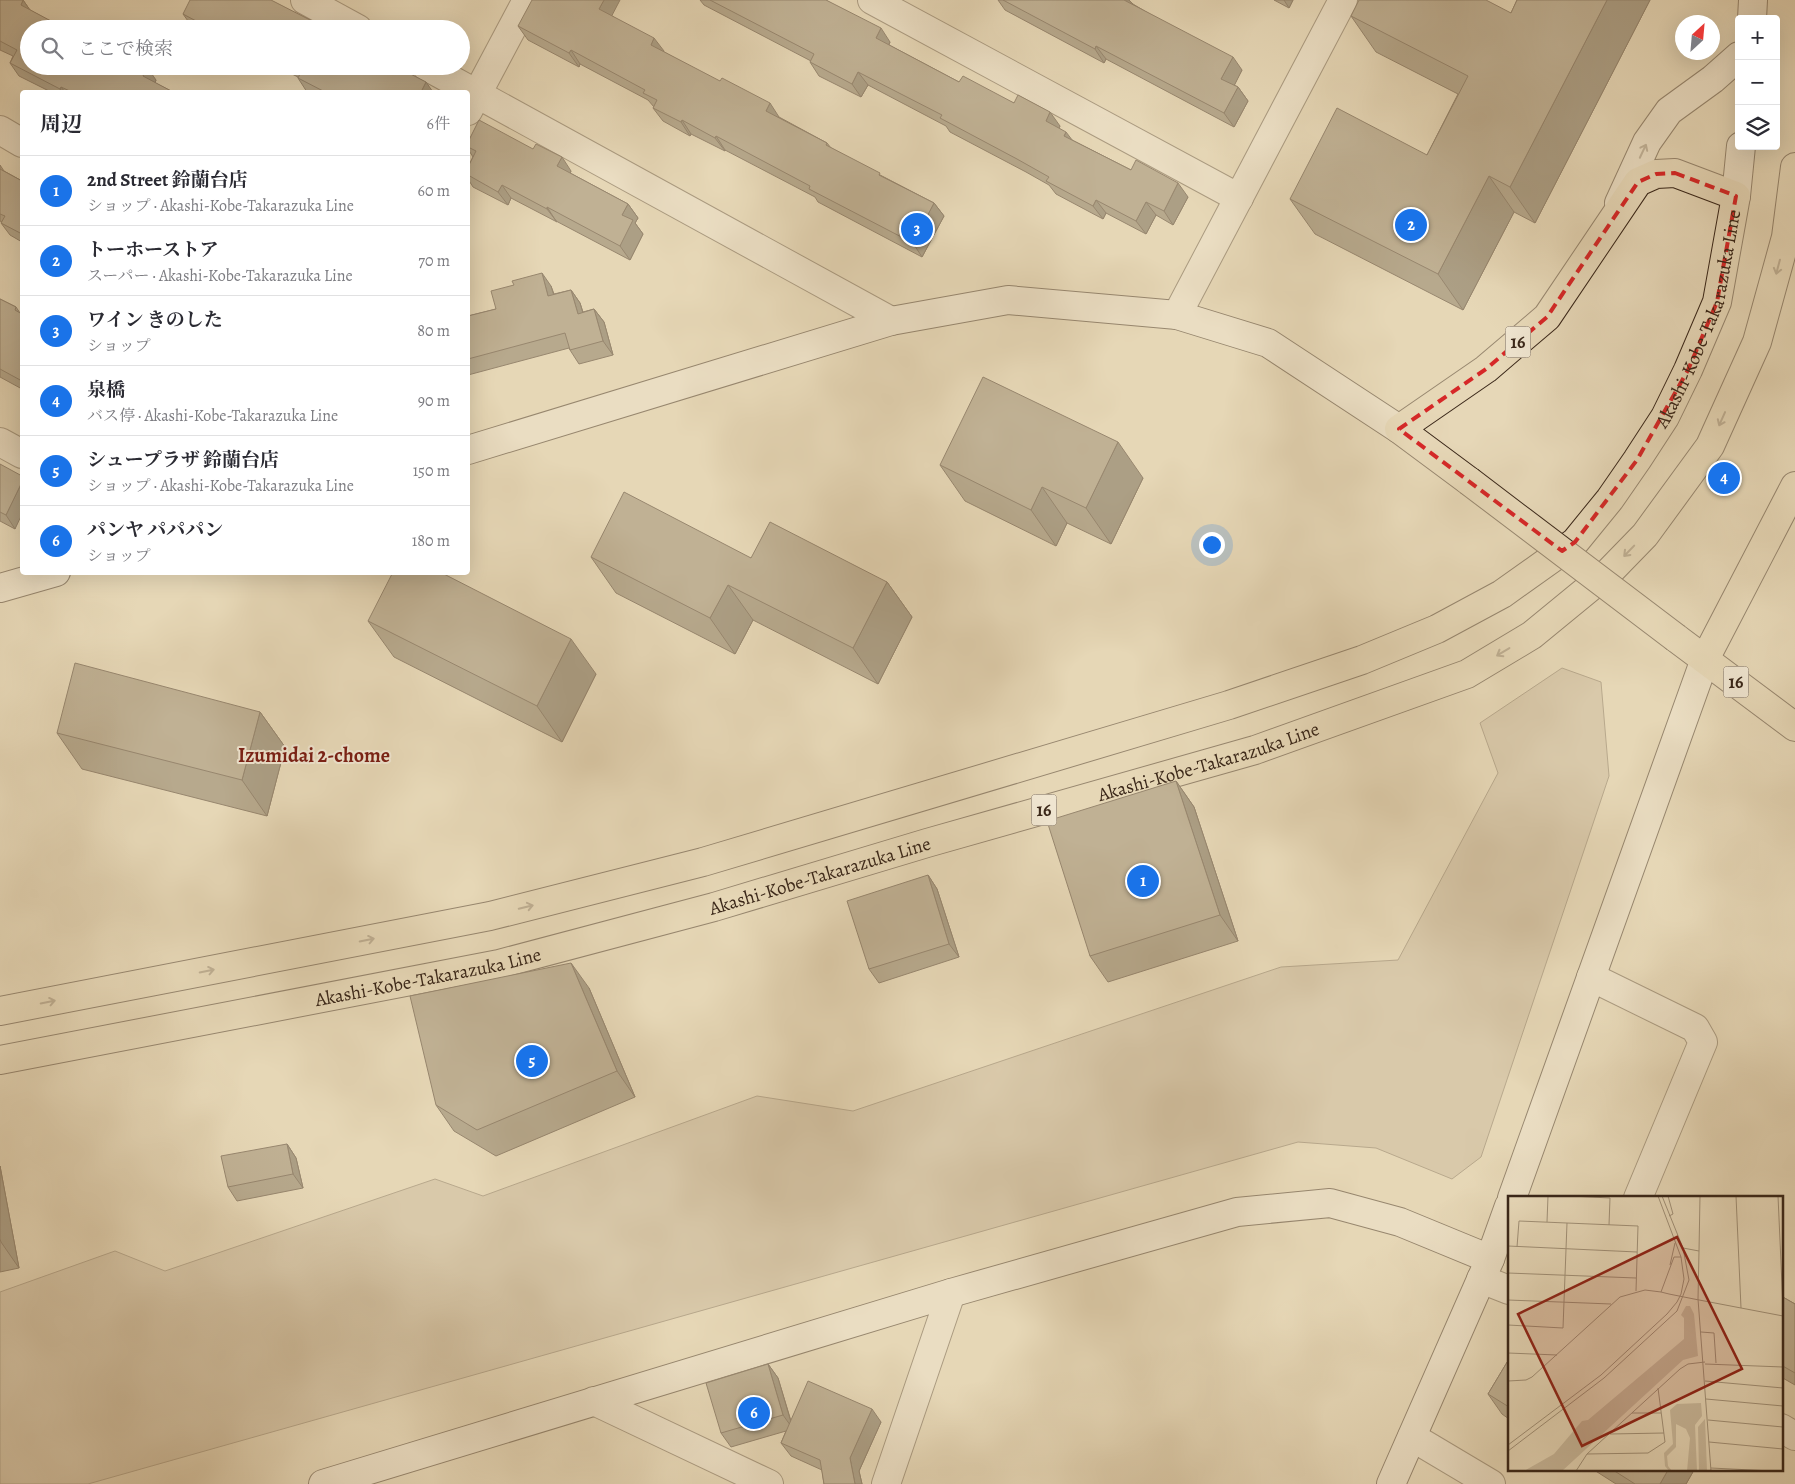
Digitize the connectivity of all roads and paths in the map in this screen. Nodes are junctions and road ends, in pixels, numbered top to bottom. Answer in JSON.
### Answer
{"nodes":[{"id":1,"x":305,"y":0,"type":"edge"},
{"id":2,"x":528,"y":0,"type":"edge"},
{"id":3,"x":872,"y":0,"type":"edge"},
{"id":4,"x":1343,"y":0,"type":"edge"},
{"id":5,"x":1753,"y":0,"type":"edge"},
{"id":6,"x":1752,"y":15,"type":"edge"},
{"id":7,"x":342,"y":20,"type":"edge"},
{"id":8,"x":1735,"y":60,"type":"edge"},
{"id":9,"x":437,"y":75,"type":"edge"},
{"id":10,"x":456,"y":90,"type":"edge"},
{"id":11,"x":472,"y":103,"type":"edge"},
{"id":12,"x":0,"y":130,"type":"edge"},
{"id":13,"x":20,"y":142,"type":"edge"},
{"id":14,"x":1741,"y":150,"type":"edge"},
{"id":15,"x":1795,"y":167,"type":"edge"},
{"id":16,"x":1736,"y":196,"type":"junction"},
{"id":17,"x":1239,"y":198,"type":"junction"},
{"id":18,"x":1608,"y":227,"type":"junction"},
{"id":19,"x":1177,"y":315,"type":"junction"},
{"id":20,"x":891,"y":321,"type":"junction"},
{"id":21,"x":1399,"y":429,"type":"junction"},
{"id":22,"x":0,"y":442,"type":"edge"},
{"id":23,"x":470,"y":449,"type":"edge"},
{"id":24,"x":20,"y":453,"type":"edge"},
{"id":25,"x":1795,"y":486,"type":"edge"},
{"id":26,"x":46,"y":575,"type":"edge"},
{"id":27,"x":0,"y":588,"type":"edge"},
{"id":28,"x":1705,"y":658,"type":"junction"},
{"id":29,"x":1795,"y":727,"type":"edge"},
{"id":30,"x":1590,"y":977,"type":"junction"},
{"id":31,"x":0,"y":1011,"type":"edge"},
{"id":32,"x":0,"y":1060,"type":"edge"},
{"id":33,"x":1513,"y":1196,"type":"edge"},
{"id":34,"x":1639,"y":1196,"type":"edge"},
{"id":35,"x":1508,"y":1209,"type":"edge"},
{"id":36,"x":1485,"y":1269,"type":"junction"},
{"id":37,"x":1508,"y":1289,"type":"edge"},
{"id":38,"x":951,"y":1293,"type":"junction"},
{"id":39,"x":594,"y":1401,"type":"junction"},
{"id":40,"x":1782,"y":1429,"type":"edge"},
{"id":41,"x":1412,"y":1436,"type":"junction"},
{"id":42,"x":1795,"y":1436,"type":"edge"},
{"id":43,"x":323,"y":1484,"type":"edge"},
{"id":44,"x":769,"y":1484,"type":"edge"},
{"id":45,"x":886,"y":1484,"type":"edge"},
{"id":46,"x":1391,"y":1484,"type":"edge"},
{"id":47,"x":1491,"y":1484,"type":"edge"}],
"edges":[{"from":1,"to":7,"type":"street"},
{"from":2,"to":11,"type":"street"},
{"from":3,"to":17,"type":"street"},
{"from":4,"to":17,"type":"street"},
{"from":5,"to":6,"type":"street"},
{"from":18,"to":8,"type":"street","one_way":true},
{"from":9,"to":10,"type":"street"},
{"from":11,"to":20,"type":"street"},
{"from":12,"to":13,"type":"street"},
{"from":14,"to":16,"type":"street"},
{"from":15,"to":32,"type":"main road","name":"Akashi-Kobe-Takarazuka Line","number":"16","one_way":true},
{"from":16,"to":18,"type":"main road","name":"Akashi-Kobe-Takarazuka Line","number":"16"},
{"from":31,"to":16,"type":"main road","name":"Akashi-Kobe-Takarazuka Line","one_way":true},
{"from":17,"to":19,"type":"street"},
{"from":18,"to":21,"type":"main road","name":"Akashi-Kobe-Takarazuka Line","number":"16"},
{"from":19,"to":20,"type":"street"},
{"from":19,"to":21,"type":"street"},
{"from":20,"to":23,"type":"street"},
{"from":21,"to":28,"type":"main road","number":"16","bridge":true},
{"from":22,"to":24,"type":"street"},
{"from":25,"to":28,"type":"main road","number":"16"},
{"from":26,"to":27,"type":"street"},
{"from":28,"to":29,"type":"main road","number":"16"},
{"from":28,"to":30,"type":"street"},
{"from":30,"to":33,"type":"street"},
{"from":30,"to":34,"type":"street"},
{"from":35,"to":36,"type":"street"},
{"from":36,"to":37,"type":"street"},
{"from":36,"to":38,"type":"street"},
{"from":36,"to":41,"type":"street"},
{"from":38,"to":39,"type":"street"},
{"from":38,"to":45,"type":"street"},
{"from":39,"to":43,"type":"street"},
{"from":39,"to":44,"type":"street"},
{"from":40,"to":42,"type":"street"},
{"from":41,"to":46,"type":"street"},
{"from":41,"to":47,"type":"street"}]}
